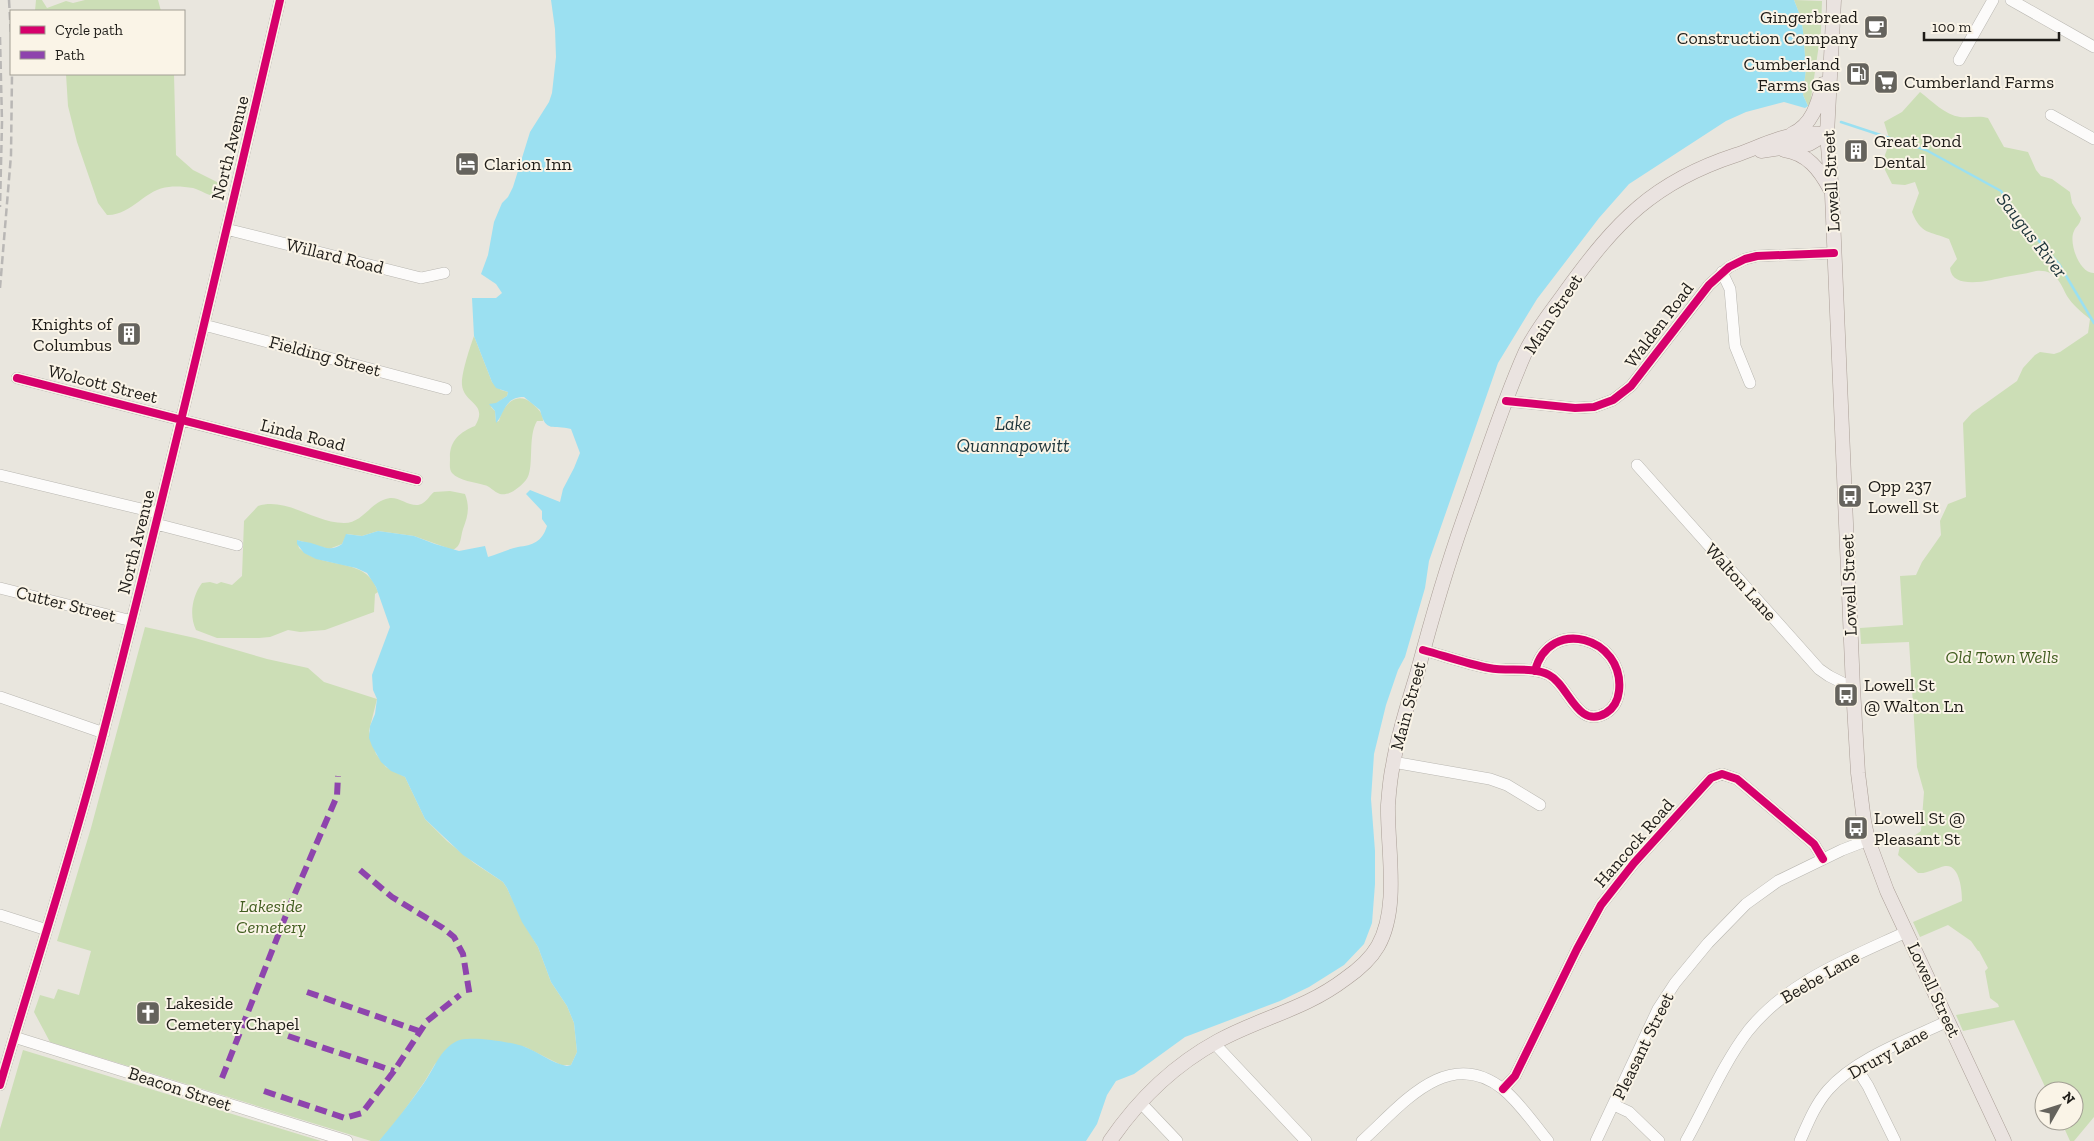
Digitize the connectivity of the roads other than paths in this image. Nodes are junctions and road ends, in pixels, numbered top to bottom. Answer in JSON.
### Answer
{"nodes":[{"id":1,"x":280,"y":0,"type":"edge"},
{"id":2,"x":1834,"y":0,"type":"edge"},
{"id":3,"x":1993,"y":0,"type":"edge"},
{"id":4,"x":2011,"y":0,"type":"edge"},
{"id":5,"x":1832,"y":47,"type":"junction"},
{"id":6,"x":2094,"y":47,"type":"edge"},
{"id":7,"x":1959,"y":60,"type":"dead end"},
{"id":8,"x":2051,"y":115,"type":"dead end"},
{"id":9,"x":1827,"y":134,"type":"junction"},
{"id":10,"x":1790,"y":135,"type":"junction"},
{"id":11,"x":2094,"y":140,"type":"edge"},
{"id":12,"x":1781,"y":149,"type":"junction"},
{"id":13,"x":1739,"y":154,"type":"junction"},
{"id":14,"x":1832,"y":194,"type":"junction"},
{"id":15,"x":226,"y":228,"type":"junction"},
{"id":16,"x":1834,"y":253,"type":"junction"},
{"id":17,"x":1722,"y":272,"type":"junction"},
{"id":18,"x":444,"y":273,"type":"dead end"},
{"id":19,"x":204,"y":325,"type":"junction"},
{"id":20,"x":17,"y":378,"type":"dead end"},
{"id":21,"x":1750,"y":383,"type":"dead end"},
{"id":22,"x":446,"y":388,"type":"dead end"},
{"id":23,"x":1506,"y":401,"type":"junction"},
{"id":24,"x":182,"y":420,"type":"junction"},
{"id":25,"x":1637,"y":465,"type":"dead end"},
{"id":26,"x":0,"y":475,"type":"edge"},
{"id":27,"x":417,"y":480,"type":"dead end"},
{"id":28,"x":157,"y":519,"type":"junction"},
{"id":29,"x":237,"y":545,"type":"dead end"},
{"id":30,"x":0,"y":588,"type":"edge"},
{"id":31,"x":132,"y":621,"type":"junction"},
{"id":32,"x":1423,"y":650,"type":"junction"},
{"id":33,"x":1535,"y":671,"type":"junction"},
{"id":34,"x":1853,"y":688,"type":"junction"},
{"id":35,"x":0,"y":697,"type":"edge"},
{"id":36,"x":104,"y":733,"type":"junction"},
{"id":37,"x":1393,"y":762,"type":"junction"},
{"id":38,"x":1540,"y":805,"type":"dead end"},
{"id":39,"x":1868,"y":840,"type":"junction"},
{"id":40,"x":1823,"y":859,"type":"junction"},
{"id":41,"x":0,"y":915,"type":"edge"},
{"id":42,"x":47,"y":930,"type":"junction"},
{"id":43,"x":1906,"y":932,"type":"junction"},
{"id":44,"x":1948,"y":1021,"type":"junction"},
{"id":45,"x":14,"y":1037,"type":"junction"},
{"id":46,"x":1214,"y":1043,"type":"junction"},
{"id":47,"x":1856,"y":1067,"type":"junction"},
{"id":48,"x":0,"y":1085,"type":"edge"},
{"id":49,"x":1504,"y":1089,"type":"junction"},
{"id":50,"x":1140,"y":1102,"type":"junction"},
{"id":51,"x":1614,"y":1105,"type":"junction"},
{"id":52,"x":347,"y":1141,"type":"edge"},
{"id":53,"x":1110,"y":1141,"type":"edge"},
{"id":54,"x":1177,"y":1141,"type":"edge"},
{"id":55,"x":1306,"y":1141,"type":"edge"},
{"id":56,"x":1362,"y":1141,"type":"edge"},
{"id":57,"x":1548,"y":1141,"type":"edge"},
{"id":58,"x":1596,"y":1141,"type":"edge"},
{"id":59,"x":1659,"y":1141,"type":"edge"},
{"id":60,"x":1686,"y":1141,"type":"edge"},
{"id":61,"x":1800,"y":1141,"type":"edge"},
{"id":62,"x":1895,"y":1141,"type":"edge"},
{"id":63,"x":2004,"y":1141,"type":"edge"}],
"edges":[{"from":1,"to":15,"type":"street","name":"North Avenue"},
{"from":2,"to":5,"type":"main road","name":"Lowell Street"},
{"from":3,"to":7,"type":"street"},
{"from":4,"to":6,"type":"street"},
{"from":5,"to":9,"type":"main road","name":"Lowell Street"},
{"from":5,"to":10,"type":"main road"},
{"from":8,"to":11,"type":"street"},
{"from":9,"to":10,"type":"main road","name":"Main Street"},
{"from":9,"to":12,"type":"main road","name":"Main Street"},
{"from":9,"to":14,"type":"main road","name":"Lowell Street"},
{"from":10,"to":13,"type":"main road","name":"Main Street"},
{"from":12,"to":13,"type":"main road","name":"Main Street"},
{"from":12,"to":14,"type":"main road"},
{"from":13,"to":23,"type":"main road","name":"Main Street"},
{"from":14,"to":16,"type":"main road","name":"Lowell Street"},
{"from":15,"to":18,"type":"street","name":"Willard Road"},
{"from":15,"to":19,"type":"street","name":"North Avenue"},
{"from":16,"to":17,"type":"street","name":"Walden Road"},
{"from":16,"to":34,"type":"main road","name":"Lowell Street"},
{"from":17,"to":21,"type":"street"},
{"from":17,"to":23,"type":"street","name":"Walden Road"},
{"from":19,"to":22,"type":"street","name":"Fielding Street"},
{"from":19,"to":24,"type":"street","name":"North Avenue"},
{"from":20,"to":24,"type":"street","name":"Wolcott Street"},
{"from":23,"to":32,"type":"main road","name":"Main Street"},
{"from":24,"to":27,"type":"street","name":"Linda Road"},
{"from":24,"to":28,"type":"street","name":"North Avenue"},
{"from":25,"to":34,"type":"street","name":"Walton Lane"},
{"from":26,"to":28,"type":"street"},
{"from":28,"to":29,"type":"street"},
{"from":28,"to":31,"type":"street","name":"North Avenue"},
{"from":30,"to":31,"type":"street","name":"Cutter Street"},
{"from":31,"to":36,"type":"street","name":"North Avenue"},
{"from":32,"to":33,"type":"street"},
{"from":32,"to":37,"type":"main road","name":"Main Street"},
{"from":33,"to":33,"type":"street"},
{"from":34,"to":39,"type":"main road","name":"Lowell Street"},
{"from":35,"to":36,"type":"street"},
{"from":36,"to":42,"type":"street","name":"North Avenue"},
{"from":37,"to":38,"type":"street"},
{"from":37,"to":46,"type":"main road","name":"Main Street"},
{"from":39,"to":40,"type":"street","name":"Pleasant Street"},
{"from":39,"to":43,"type":"main road","name":"Lowell Street"},
{"from":40,"to":49,"type":"street","name":"Hancock Road"},
{"from":40,"to":51,"type":"street","name":"Pleasant Street"},
{"from":41,"to":42,"type":"street"},
{"from":42,"to":45,"type":"street","name":"North Avenue"},
{"from":43,"to":44,"type":"main road","name":"Lowell Street"},
{"from":43,"to":60,"type":"street","name":"Beebe Lane"},
{"from":44,"to":47,"type":"street","name":"Drury Lane"},
{"from":44,"to":63,"type":"main road","name":"Lowell Street"},
{"from":45,"to":48,"type":"street","name":"North Avenue"},
{"from":45,"to":52,"type":"street","name":"Beacon Street"},
{"from":46,"to":50,"type":"main road","name":"Main Street"},
{"from":46,"to":55,"type":"street"},
{"from":47,"to":61,"type":"street","name":"Drury Lane"},
{"from":47,"to":62,"type":"street"},
{"from":49,"to":56,"type":"street"},
{"from":49,"to":57,"type":"street"},
{"from":50,"to":53,"type":"main road","name":"Main Street"},
{"from":50,"to":54,"type":"street"},
{"from":51,"to":58,"type":"street","name":"Pleasant Street"},
{"from":51,"to":59,"type":"street"}]}
